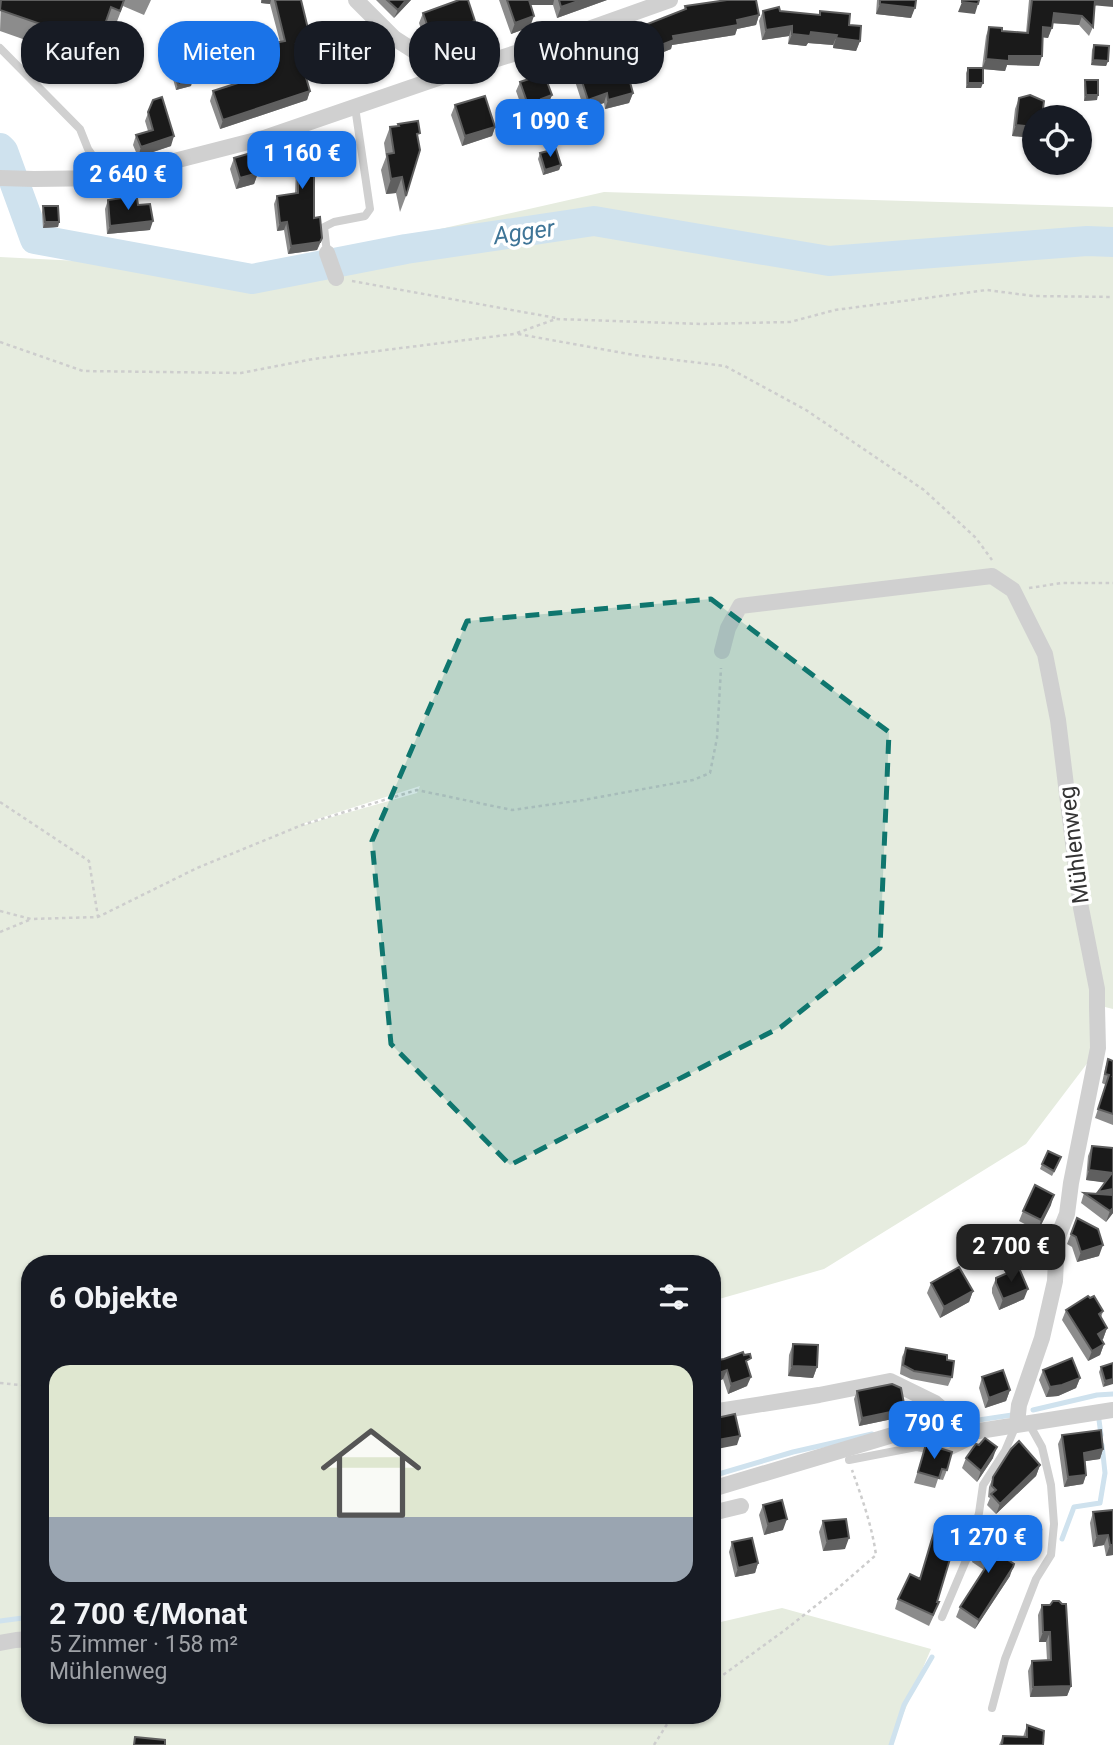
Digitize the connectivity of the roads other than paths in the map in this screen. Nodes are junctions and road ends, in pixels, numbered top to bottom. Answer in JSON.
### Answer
{"nodes":[{"id":1,"x":356,"y":0,"type":"edge"},
{"id":2,"x":670,"y":0,"type":"edge"},
{"id":3,"x":0,"y":48,"type":"edge"},
{"id":4,"x":409,"y":48,"type":"edge"},
{"id":5,"x":500,"y":58,"type":"edge"},
{"id":6,"x":421,"y":84,"type":"edge"},
{"id":7,"x":355,"y":107,"type":"junction"},
{"id":8,"x":0,"y":178,"type":"edge"},
{"id":9,"x":107,"y":178,"type":"junction"},
{"id":10,"x":327,"y":253,"type":"joint"},
{"id":11,"x":336,"y":278,"type":"road end"},
{"id":12,"x":722,"y":652,"type":"road end"},
{"id":13,"x":1113,"y":1410,"type":"edge"},
{"id":14,"x":721,"y":1411,"type":"edge"},
{"id":15,"x":1023,"y":1423,"type":"junction"},
{"id":16,"x":974,"y":1431,"type":"junction"},
{"id":17,"x":849,"y":1461,"type":"road end"},
{"id":18,"x":721,"y":1486,"type":"edge"},
{"id":19,"x":741,"y":1506,"type":"dead end"},
{"id":20,"x":721,"y":1511,"type":"edge"},
{"id":21,"x":942,"y":1617,"type":"dead end"},
{"id":22,"x":21,"y":1640,"type":"edge"},
{"id":23,"x":0,"y":1643,"type":"edge"},
{"id":24,"x":992,"y":1708,"type":"dead end"}],
"edges":[{"from":1,"to":4,"type":"street"},
{"from":2,"to":5,"type":"street"},
{"from":3,"to":9,"type":"lane"},
{"from":6,"to":7,"type":"street"},
{"from":7,"to":9,"type":"street"},
{"from":7,"to":10,"type":"lane"},
{"from":8,"to":9,"type":"street"},
{"from":10,"to":11,"type":"street"},
{"from":12,"to":15,"type":"street","name":"Mühlenweg"},
{"from":13,"to":15,"type":"street"},
{"from":14,"to":16,"type":"street"},
{"from":15,"to":16,"type":"street"},
{"from":15,"to":21,"type":"lane"},
{"from":15,"to":24,"type":"lane"},
{"from":16,"to":17,"type":"lane"},
{"from":16,"to":18,"type":"street"},
{"from":19,"to":20,"type":"street"},
{"from":22,"to":23,"type":"street"}]}
